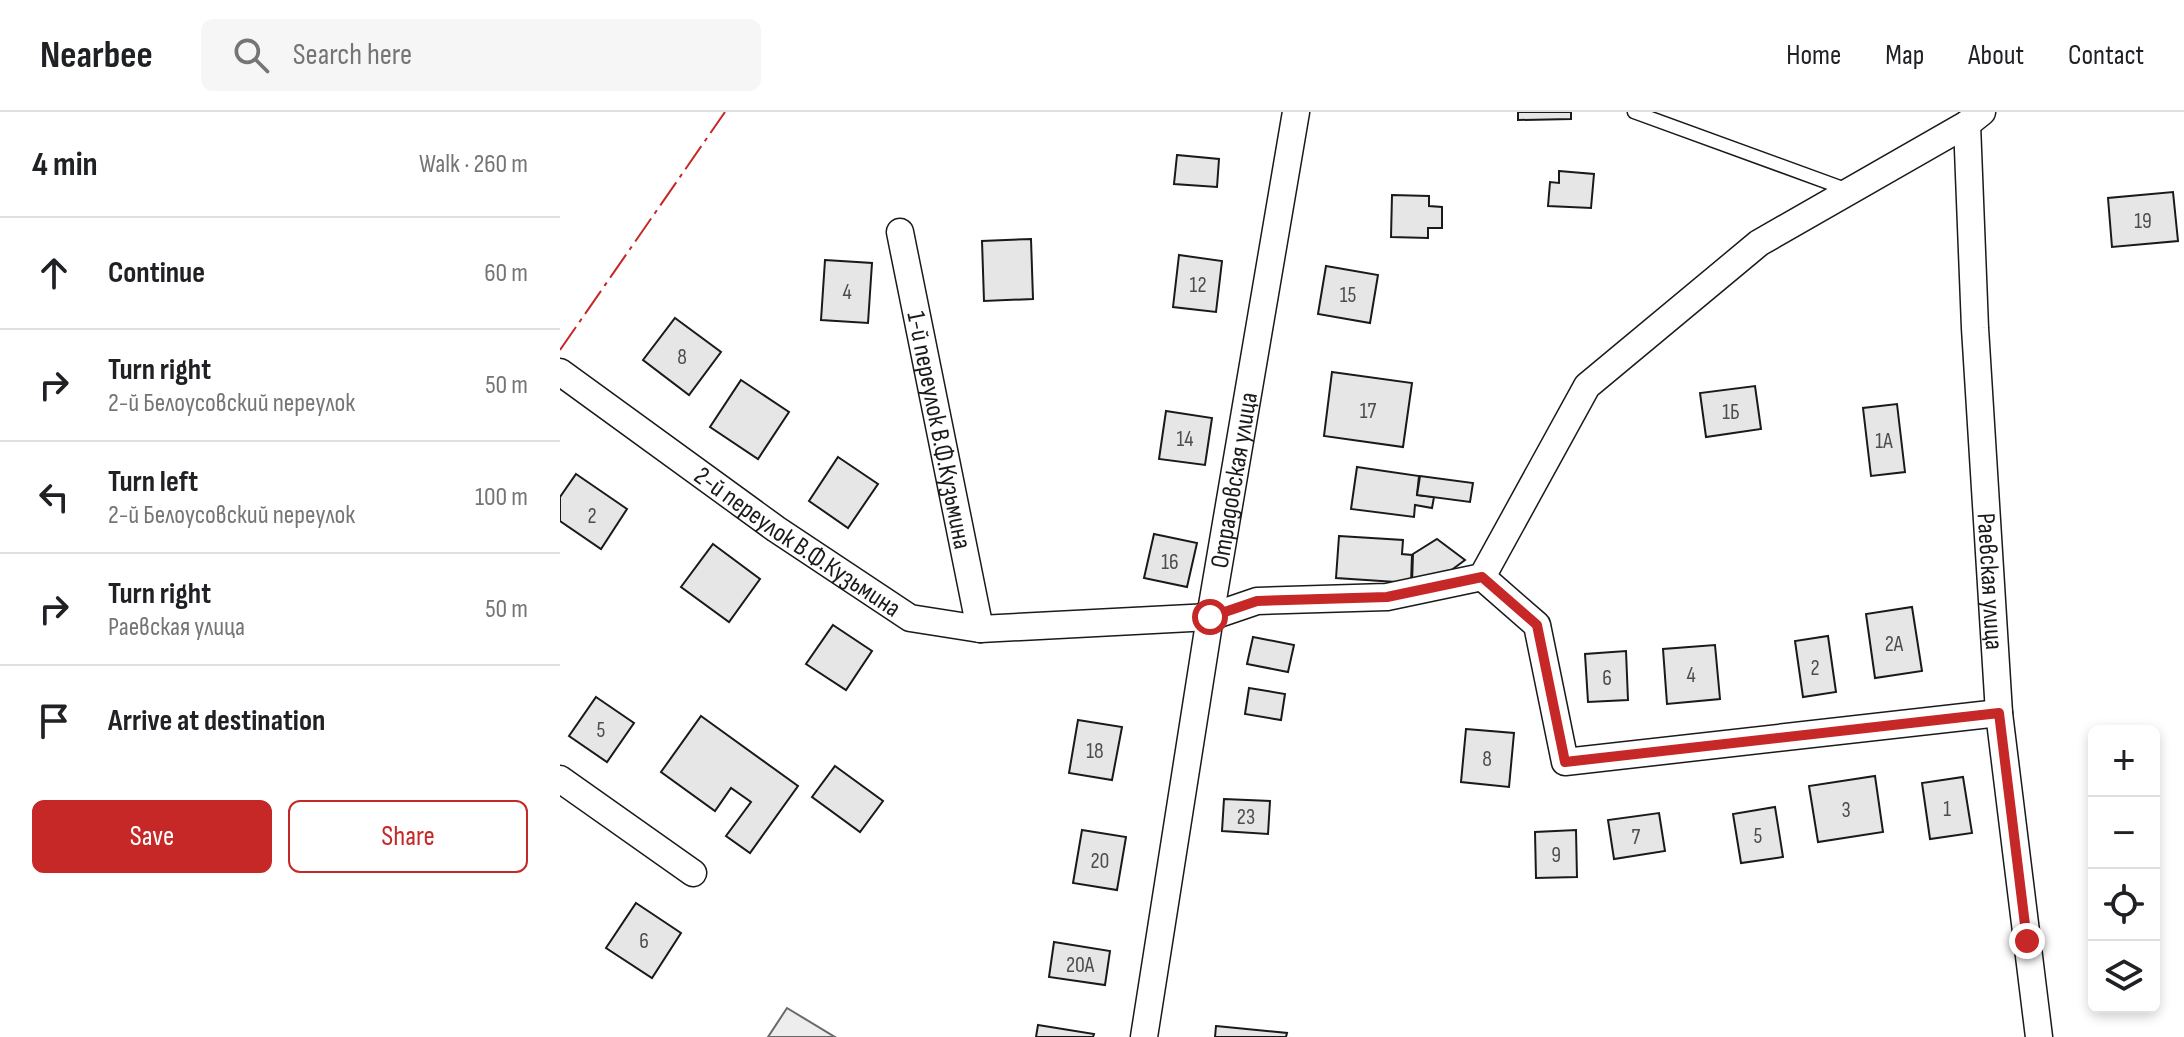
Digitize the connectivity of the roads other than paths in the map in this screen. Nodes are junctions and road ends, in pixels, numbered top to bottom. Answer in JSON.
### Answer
{"nodes":[{"id":1,"x":1296,"y":112,"type":"edge"},
{"id":2,"x":1634,"y":112,"type":"edge"},
{"id":3,"x":1974,"y":118,"type":"edge"},
{"id":4,"x":1848,"y":190,"type":"junction"},
{"id":5,"x":900,"y":232,"type":"dead end"},
{"id":6,"x":560,"y":372,"type":"edge"},
{"id":7,"x":1482,"y":577,"type":"junction"},
{"id":8,"x":1210,"y":617,"type":"junction"},
{"id":9,"x":980,"y":629,"type":"junction"},
{"id":10,"x":1999,"y":713,"type":"junction"},
{"id":11,"x":560,"y":779,"type":"edge"},
{"id":12,"x":693,"y":873,"type":"dead end"},
{"id":13,"x":1144,"y":1037,"type":"edge"},
{"id":14,"x":2039,"y":1037,"type":"edge"}],
"edges":[{"from":1,"to":8,"type":"street","name":"Отрадовская улица"},
{"from":2,"to":4,"type":"lane"},
{"from":3,"to":4,"type":"street"},
{"from":3,"to":10,"type":"street","name":"Раевская улица"},
{"from":4,"to":7,"type":"street"},
{"from":5,"to":9,"type":"street","name":"1-й переулок В.Ф.Кузьмина"},
{"from":6,"to":9,"type":"street","name":"2-й переулок В.Ф.Кузьмина"},
{"from":7,"to":8,"type":"street","name":"2-й переулок В.Ф.Кузьмина"},
{"from":7,"to":10,"type":"street"},
{"from":8,"to":9,"type":"street","name":"2-й переулок В.Ф.Кузьмина"},
{"from":8,"to":13,"type":"street","name":"Отрадовская улица"},
{"from":10,"to":14,"type":"street","name":"Раевская улица"},
{"from":11,"to":12,"type":"street"}]}
